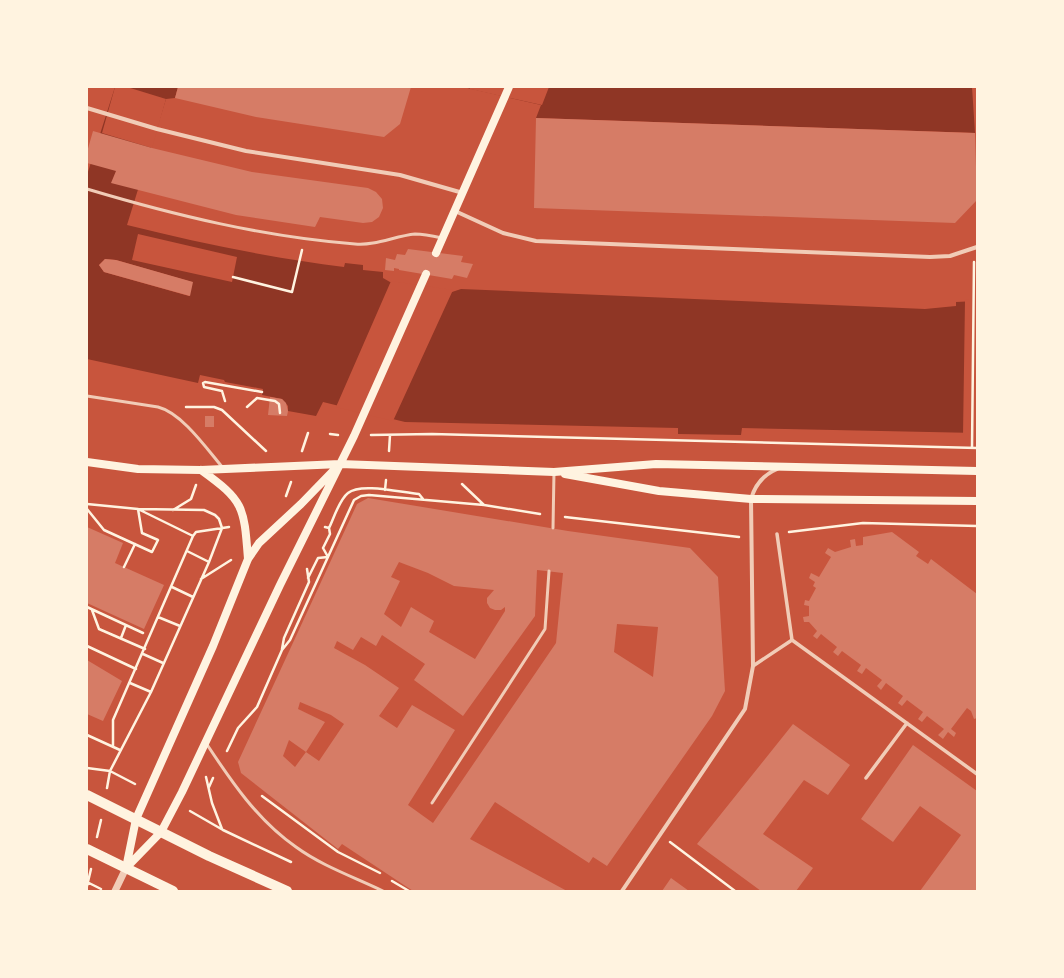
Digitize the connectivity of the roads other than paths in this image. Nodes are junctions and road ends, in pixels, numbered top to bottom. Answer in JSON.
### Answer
{"nodes":[{"id":1,"x":509,"y":87,"type":"edge"},
{"id":2,"x":87,"y":108,"type":"edge"},
{"id":3,"x":87,"y":188,"type":"edge"},
{"id":4,"x":464,"y":193,"type":"junction"},
{"id":5,"x":455,"y":211,"type":"junction"},
{"id":6,"x":442,"y":238,"type":"junction"},
{"id":7,"x":977,"y":247,"type":"edge"},
{"id":8,"x":436,"y":253,"type":"dead end"},
{"id":9,"x":426,"y":274,"type":"dead end"},
{"id":10,"x":87,"y":396,"type":"edge"},
{"id":11,"x":87,"y":462,"type":"edge"},
{"id":12,"x":340,"y":464,"type":"junction"},
{"id":13,"x":783,"y":467,"type":"junction"},
{"id":14,"x":201,"y":470,"type":"junction"},
{"id":15,"x":225,"y":470,"type":"junction"},
{"id":16,"x":977,"y":471,"type":"edge"},
{"id":17,"x":554,"y":472,"type":"junction"},
{"id":18,"x":751,"y":499,"type":"junction"},
{"id":19,"x":977,"y":501,"type":"edge"},
{"id":20,"x":553,"y":528,"type":"dead end"},
{"id":21,"x":778,"y":534,"type":"road end"},
{"id":22,"x":248,"y":559,"type":"junction"},
{"id":23,"x":549,"y":571,"type":"dead end"},
{"id":24,"x":792,"y":640,"type":"junction"},
{"id":25,"x":753,"y":666,"type":"junction"},
{"id":26,"x":907,"y":723,"type":"junction"},
{"id":27,"x":206,"y":743,"type":"junction"},
{"id":28,"x":977,"y":774,"type":"edge"},
{"id":29,"x":866,"y":778,"type":"dead end"},
{"id":30,"x":87,"y":795,"type":"edge"},
{"id":31,"x":432,"y":803,"type":"dead end"},
{"id":32,"x":136,"y":819,"type":"junction"},
{"id":33,"x":161,"y":832,"type":"junction"},
{"id":34,"x":90,"y":850,"type":"edge"},
{"id":35,"x":126,"y":868,"type":"junction"},
{"id":36,"x":115,"y":891,"type":"edge"},
{"id":37,"x":173,"y":891,"type":"edge"},
{"id":38,"x":287,"y":891,"type":"edge"},
{"id":39,"x":383,"y":891,"type":"edge"},
{"id":40,"x":622,"y":891,"type":"edge"}],
"edges":[{"from":1,"to":4,"type":"main road"},
{"from":2,"to":4,"type":"street"},
{"from":3,"to":6,"type":"lane"},
{"from":4,"to":5,"type":"main road"},
{"from":5,"to":6,"type":"main road"},
{"from":5,"to":7,"type":"street"},
{"from":6,"to":8,"type":"main road"},
{"from":9,"to":12,"type":"main road"},
{"from":10,"to":15,"type":"lane"},
{"from":11,"to":14,"type":"main road"},
{"from":12,"to":15,"type":"main road"},
{"from":12,"to":17,"type":"main road"},
{"from":12,"to":22,"type":"main road"},
{"from":12,"to":27,"type":"main road"},
{"from":13,"to":16,"type":"main road"},
{"from":13,"to":17,"type":"main road"},
{"from":13,"to":18,"type":"street"},
{"from":14,"to":15,"type":"main road"},
{"from":14,"to":22,"type":"main road"},
{"from":17,"to":18,"type":"main road"},
{"from":17,"to":20,"type":"lane"},
{"from":18,"to":19,"type":"main road"},
{"from":18,"to":25,"type":"street"},
{"from":21,"to":24,"type":"street"},
{"from":22,"to":32,"type":"main road"},
{"from":23,"to":31,"type":"lane"},
{"from":24,"to":25,"type":"street"},
{"from":24,"to":26,"type":"street"},
{"from":25,"to":40,"type":"street"},
{"from":26,"to":28,"type":"street"},
{"from":26,"to":29,"type":"street"},
{"from":27,"to":33,"type":"main road"},
{"from":27,"to":39,"type":"lane"},
{"from":30,"to":32,"type":"main road"},
{"from":32,"to":33,"type":"main road"},
{"from":32,"to":35,"type":"main road"},
{"from":33,"to":35,"type":"main road"},
{"from":33,"to":38,"type":"main road"},
{"from":34,"to":35,"type":"main road"},
{"from":35,"to":36,"type":"street"},
{"from":35,"to":37,"type":"main road"}]}
